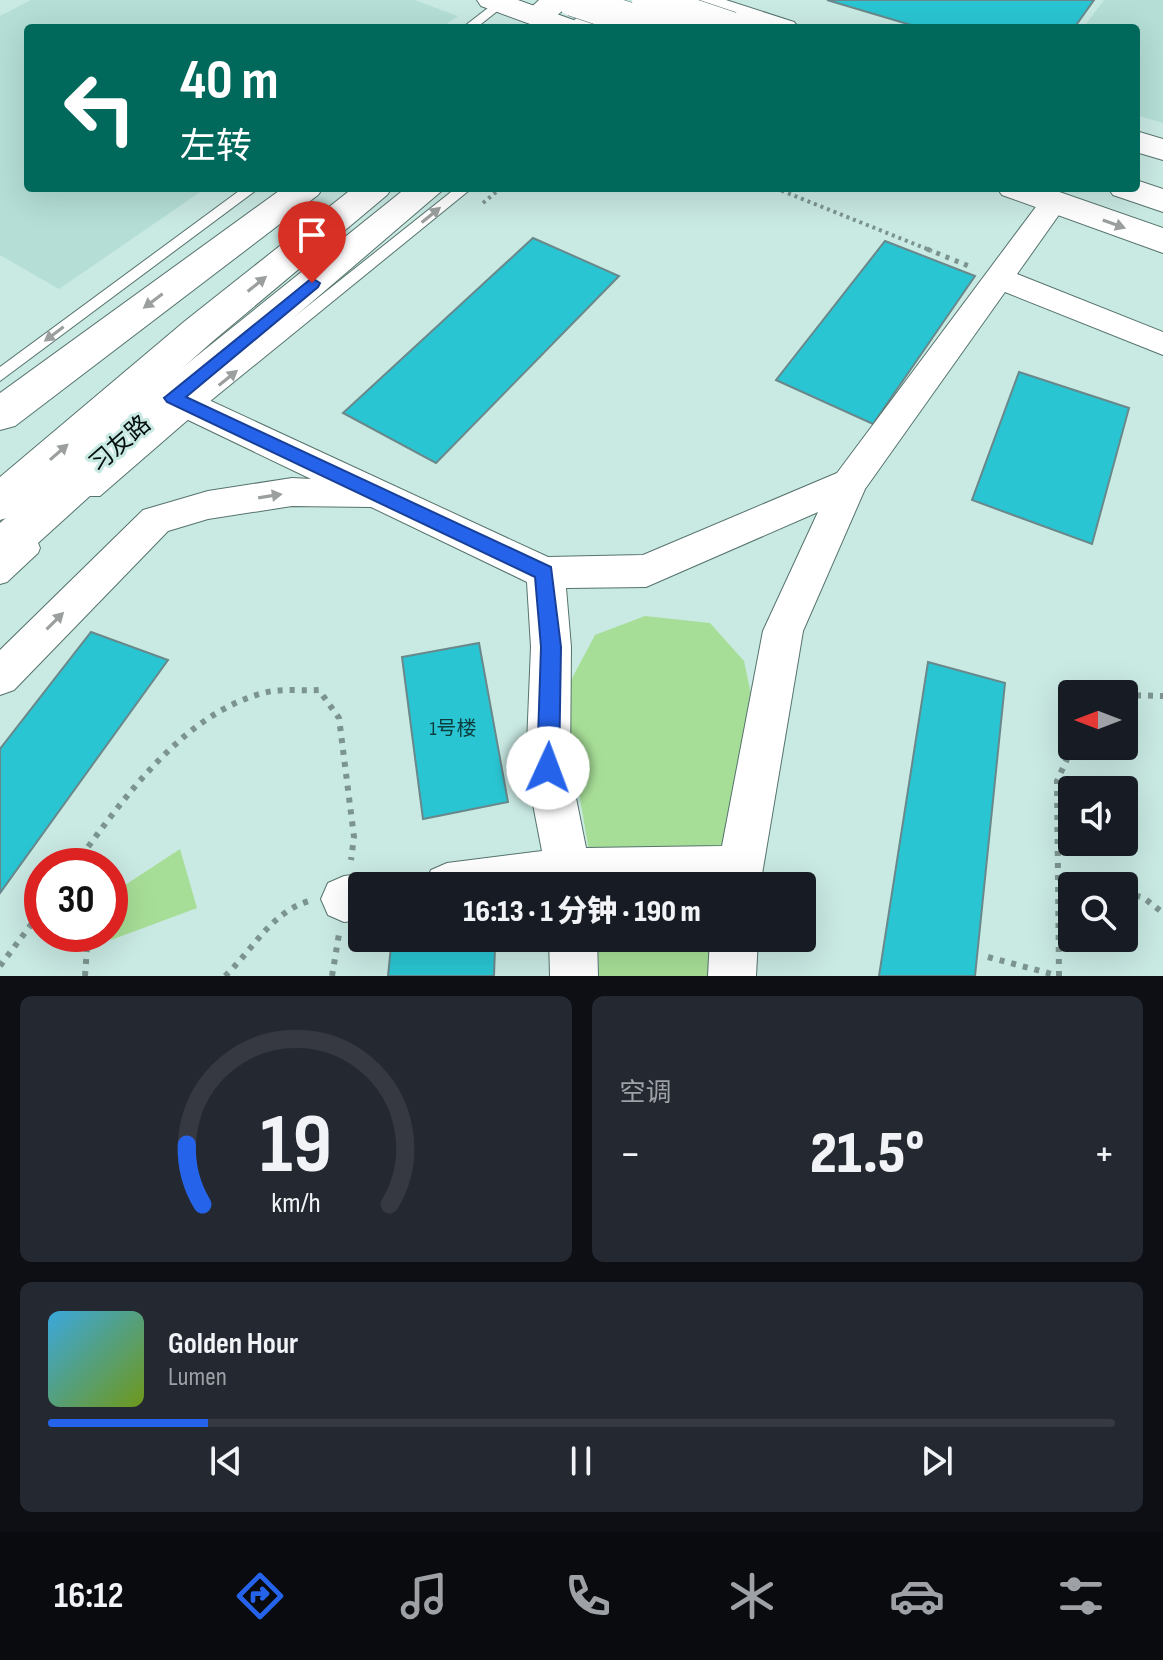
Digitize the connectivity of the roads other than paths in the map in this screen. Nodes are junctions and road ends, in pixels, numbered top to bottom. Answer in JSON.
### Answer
{"nodes":[{"id":1,"x":573,"y":0,"type":"edge"},
{"id":2,"x":599,"y":0,"type":"edge"},
{"id":3,"x":649,"y":0,"type":"edge"},
{"id":4,"x":688,"y":0,"type":"edge"},
{"id":5,"x":697,"y":0,"type":"edge"},
{"id":6,"x":499,"y":1,"type":"edge"},
{"id":7,"x":539,"y":15,"type":"edge"},
{"id":8,"x":473,"y":24,"type":"edge"},
{"id":9,"x":560,"y":24,"type":"edge"},
{"id":10,"x":586,"y":24,"type":"edge"},
{"id":11,"x":625,"y":24,"type":"edge"},
{"id":12,"x":646,"y":24,"type":"edge"},
{"id":13,"x":662,"y":24,"type":"edge"},
{"id":14,"x":719,"y":24,"type":"edge"},
{"id":15,"x":772,"y":24,"type":"edge"},
{"id":16,"x":1140,"y":142,"type":"edge"},
{"id":17,"x":1163,"y":150,"type":"edge"},
{"id":18,"x":1140,"y":164,"type":"edge"},
{"id":19,"x":1163,"y":172,"type":"edge"},
{"id":20,"x":247,"y":192,"type":"edge"},
{"id":21,"x":301,"y":192,"type":"edge"},
{"id":22,"x":370,"y":192,"type":"edge"},
{"id":23,"x":423,"y":192,"type":"edge"},
{"id":24,"x":460,"y":192,"type":"edge"},
{"id":25,"x":1025,"y":192,"type":"edge"},
{"id":26,"x":1137,"y":192,"type":"edge"},
{"id":27,"x":1163,"y":201,"type":"edge"},
{"id":28,"x":1054,"y":202,"type":"junction"},
{"id":29,"x":1163,"y":241,"type":"edge"},
{"id":30,"x":998,"y":278,"type":"junction"},
{"id":31,"x":1163,"y":344,"type":"edge"},
{"id":32,"x":0,"y":375,"type":"edge"},
{"id":33,"x":183,"y":402,"type":"junction"},
{"id":34,"x":0,"y":415,"type":"edge"},
{"id":35,"x":850,"y":483,"type":"junction"},
{"id":36,"x":383,"y":496,"type":"junction"},
{"id":37,"x":0,"y":503,"type":"edge"},
{"id":38,"x":79,"y":504,"type":"dead end"},
{"id":39,"x":45,"y":535,"type":"dead end"},
{"id":40,"x":0,"y":550,"type":"edge"},
{"id":41,"x":545,"y":573,"type":"junction"},
{"id":42,"x":0,"y":576,"type":"edge"},
{"id":43,"x":0,"y":677,"type":"edge"},
{"id":44,"x":568,"y":872,"type":"edge"},
{"id":45,"x":738,"y":872,"type":"edge"},
{"id":46,"x":573,"y":952,"type":"edge"},
{"id":47,"x":733,"y":952,"type":"edge"},
{"id":48,"x":574,"y":976,"type":"edge"},
{"id":49,"x":732,"y":976,"type":"edge"}],
"edges":[{"from":1,"to":12,"type":"main road","bridge":true},
{"from":2,"to":10,"type":"main road"},
{"from":3,"to":11,"type":"main road"},
{"from":3,"to":14,"type":"main road","bridge":true},
{"from":4,"to":13,"type":"main road"},
{"from":5,"to":15,"type":"main road"},
{"from":6,"to":7,"type":"main road"},
{"from":6,"to":8,"type":"lane"},
{"from":7,"to":9,"type":"main road"},
{"from":16,"to":17,"type":"main road"},
{"from":18,"to":19,"type":"main road"},
{"from":20,"to":32,"type":"lane","one_way":true},
{"from":21,"to":34,"type":"main road","one_way":true},
{"from":37,"to":22,"type":"main road","one_way":true},
{"from":23,"to":33,"type":"main road","name":"习友路"},
{"from":33,"to":24,"type":"lane","one_way":true},
{"from":25,"to":28,"type":"main road"},
{"from":26,"to":27,"type":"main road"},
{"from":28,"to":29,"type":"main road","one_way":true},
{"from":28,"to":30,"type":"street"},
{"from":30,"to":31,"type":"street"},
{"from":30,"to":35,"type":"street"},
{"from":33,"to":36,"type":"street"},
{"from":33,"to":38,"type":"lane"},
{"from":33,"to":40,"type":"main road","name":"习友路"},
{"from":35,"to":41,"type":"street"},
{"from":35,"to":45,"type":"street"},
{"from":36,"to":41,"type":"street"},
{"from":43,"to":36,"type":"street","one_way":true},
{"from":39,"to":42,"type":"lane"},
{"from":41,"to":44,"type":"street"},
{"from":46,"to":48,"type":"street"},
{"from":47,"to":49,"type":"street"}]}
